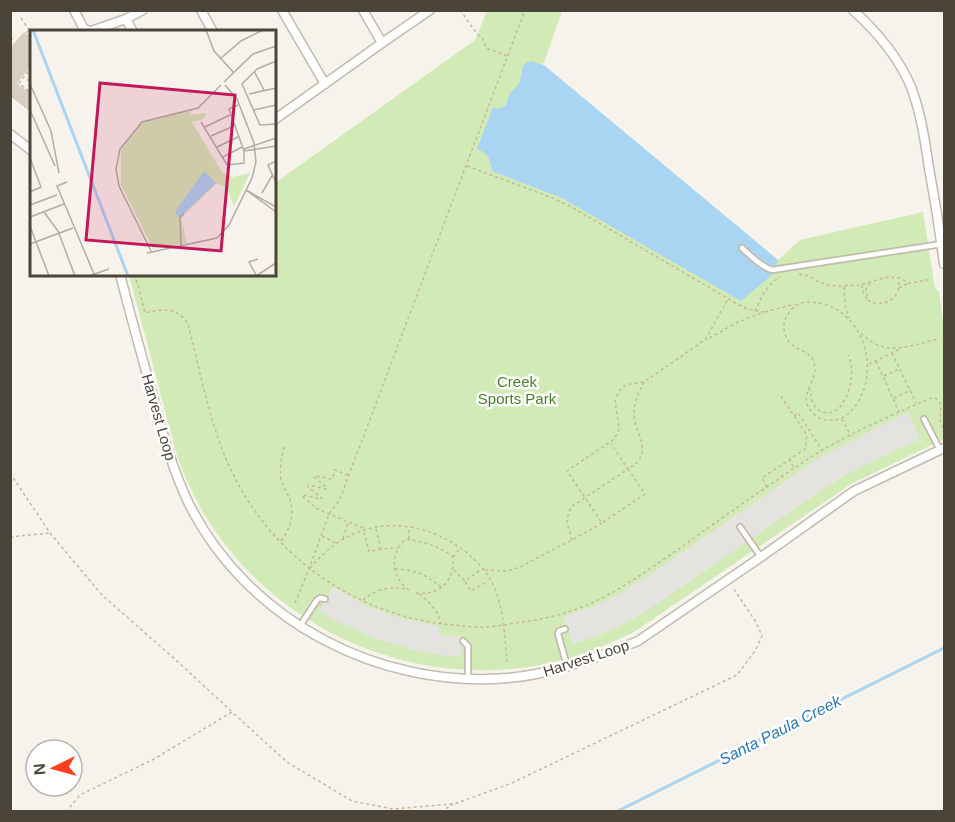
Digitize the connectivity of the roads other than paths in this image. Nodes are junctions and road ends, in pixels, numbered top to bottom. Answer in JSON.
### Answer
{"nodes":[{"id":1,"x":74,"y":10,"type":"edge"},
{"id":2,"x":143,"y":10,"type":"edge"},
{"id":3,"x":201,"y":10,"type":"edge"},
{"id":4,"x":282,"y":10,"type":"edge"},
{"id":5,"x":363,"y":10,"type":"edge"},
{"id":6,"x":430,"y":10,"type":"edge"},
{"id":7,"x":853,"y":10,"type":"edge"},
{"id":8,"x":126,"y":19,"type":"junction"},
{"id":9,"x":88,"y":30,"type":"edge"},
{"id":10,"x":94,"y":30,"type":"edge"},
{"id":11,"x":132,"y":30,"type":"edge"},
{"id":12,"x":212,"y":30,"type":"edge"},
{"id":13,"x":382,"y":43,"type":"junction"},
{"id":14,"x":325,"y":84,"type":"junction"},
{"id":15,"x":276,"y":119,"type":"edge"},
{"id":16,"x":10,"y":135,"type":"edge"},
{"id":17,"x":30,"y":150,"type":"edge"},
{"id":18,"x":942,"y":244,"type":"junction"},
{"id":19,"x":742,"y":248,"type":"dead end"},
{"id":20,"x":945,"y":264,"type":"edge"},
{"id":21,"x":121,"y":276,"type":"edge"},
{"id":22,"x":924,"y":419,"type":"dead end"},
{"id":23,"x":942,"y":449,"type":"edge"},
{"id":24,"x":740,"y":526,"type":"dead end"},
{"id":25,"x":761,"y":557,"type":"junction"},
{"id":26,"x":325,"y":599,"type":"dead end"},
{"id":27,"x":299,"y":626,"type":"junction"},
{"id":28,"x":565,"y":629,"type":"dead end"},
{"id":29,"x":463,"y":641,"type":"dead end"},
{"id":30,"x":567,"y":667,"type":"junction"},
{"id":31,"x":468,"y":679,"type":"junction"}],
"edges":[{"from":1,"to":9,"type":"street"},
{"from":2,"to":8,"type":"street"},
{"from":3,"to":12,"type":"street"},
{"from":4,"to":14,"type":"street"},
{"from":5,"to":13,"type":"street"},
{"from":6,"to":13,"type":"street"},
{"from":7,"to":18,"type":"street"},
{"from":8,"to":10,"type":"street"},
{"from":8,"to":11,"type":"street"},
{"from":13,"to":14,"type":"street"},
{"from":14,"to":15,"type":"street"},
{"from":16,"to":17,"type":"street"},
{"from":18,"to":19,"type":"lane"},
{"from":18,"to":20,"type":"street"},
{"from":21,"to":27,"type":"street","name":"Harvest Loop"},
{"from":22,"to":23,"type":"lane"},
{"from":23,"to":25,"type":"street","name":"Harvest Loop"},
{"from":24,"to":25,"type":"lane"},
{"from":25,"to":30,"type":"street","name":"Harvest Loop"},
{"from":26,"to":27,"type":"lane"},
{"from":27,"to":31,"type":"street","name":"Harvest Loop"},
{"from":28,"to":30,"type":"lane"},
{"from":29,"to":31,"type":"lane"},
{"from":30,"to":31,"type":"street","name":"Harvest Loop"}]}
